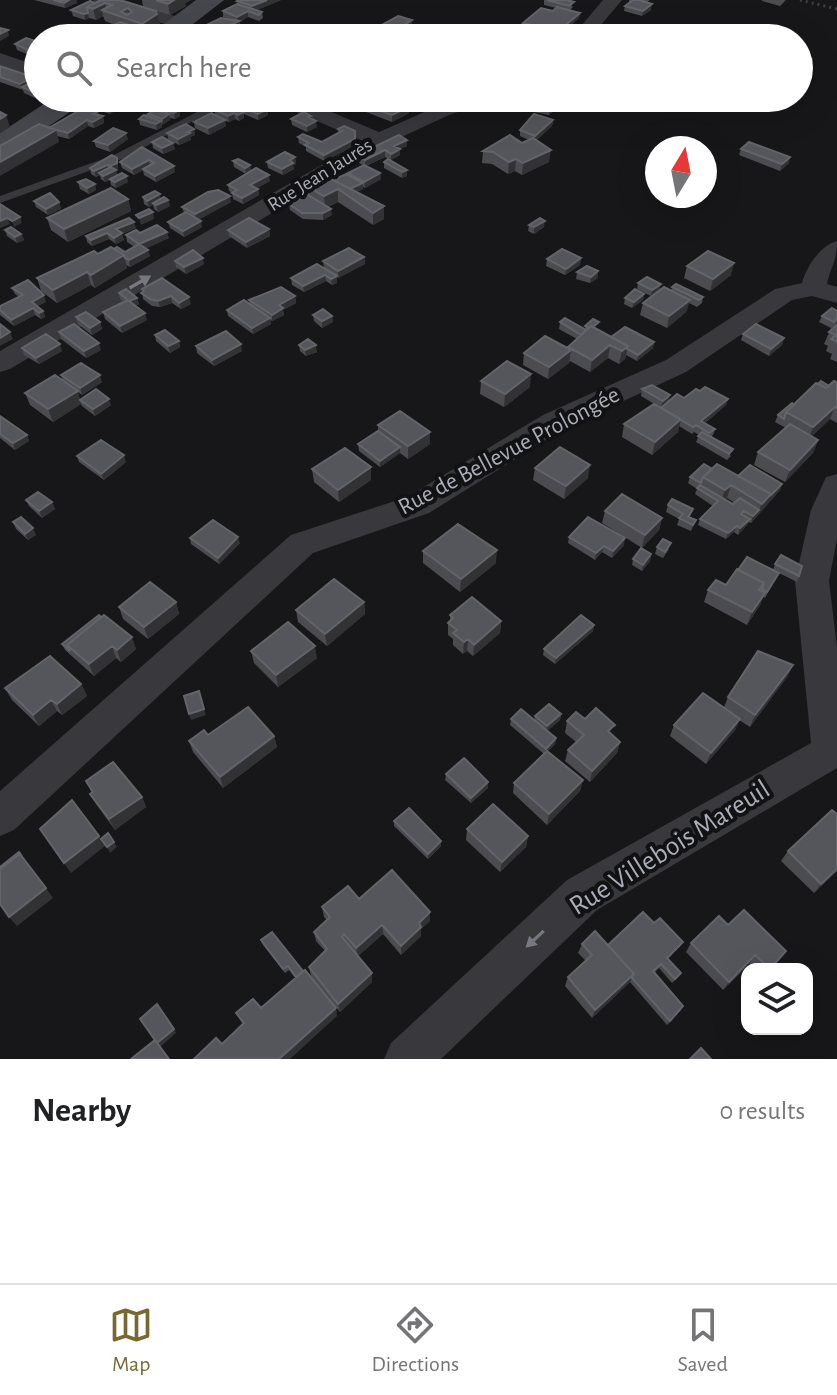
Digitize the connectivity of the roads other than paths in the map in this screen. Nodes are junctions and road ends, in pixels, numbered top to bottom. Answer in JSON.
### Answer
{"nodes":[{"id":1,"x":102,"y":0,"type":"edge"},
{"id":2,"x":212,"y":0,"type":"edge"},
{"id":3,"x":613,"y":0,"type":"edge"},
{"id":4,"x":179,"y":23,"type":"joint"},
{"id":5,"x":592,"y":24,"type":"edge"},
{"id":6,"x":0,"y":59,"type":"edge"},
{"id":7,"x":24,"y":67,"type":"edge"},
{"id":8,"x":51,"y":112,"type":"edge"},
{"id":9,"x":205,"y":112,"type":"edge"},
{"id":10,"x":313,"y":112,"type":"edge"},
{"id":11,"x":436,"y":112,"type":"edge"},
{"id":12,"x":378,"y":139,"type":"junction"},
{"id":13,"x":0,"y":146,"type":"edge"},
{"id":14,"x":0,"y":200,"type":"edge"},
{"id":15,"x":837,"y":248,"type":"edge"},
{"id":16,"x":825,"y":292,"type":"edge"},
{"id":17,"x":0,"y":363,"type":"edge"},
{"id":18,"x":837,"y":485,"type":"edge"},
{"id":19,"x":834,"y":751,"type":"edge"},
{"id":20,"x":0,"y":817,"type":"edge"},
{"id":21,"x":407,"y":1059,"type":"edge"}],
"edges":[{"from":1,"to":4,"type":"street"},
{"from":2,"to":4,"type":"street"},
{"from":3,"to":5,"type":"street"},
{"from":6,"to":7,"type":"street"},
{"from":8,"to":13,"type":"street"},
{"from":9,"to":14,"type":"lane"},
{"from":10,"to":12,"type":"street"},
{"from":11,"to":12,"type":"street","name":"Rue Jean Jaurès"},
{"from":17,"to":12,"type":"street","name":"Rue Jean Jaurès","one_way":true},
{"from":15,"to":16,"type":"street"},
{"from":16,"to":20,"type":"street","name":"Rue de Bellevue Prolongée"},
{"from":18,"to":19,"type":"street"},
{"from":19,"to":21,"type":"street","name":"Rue Villebois Mareuil","one_way":true}]}
